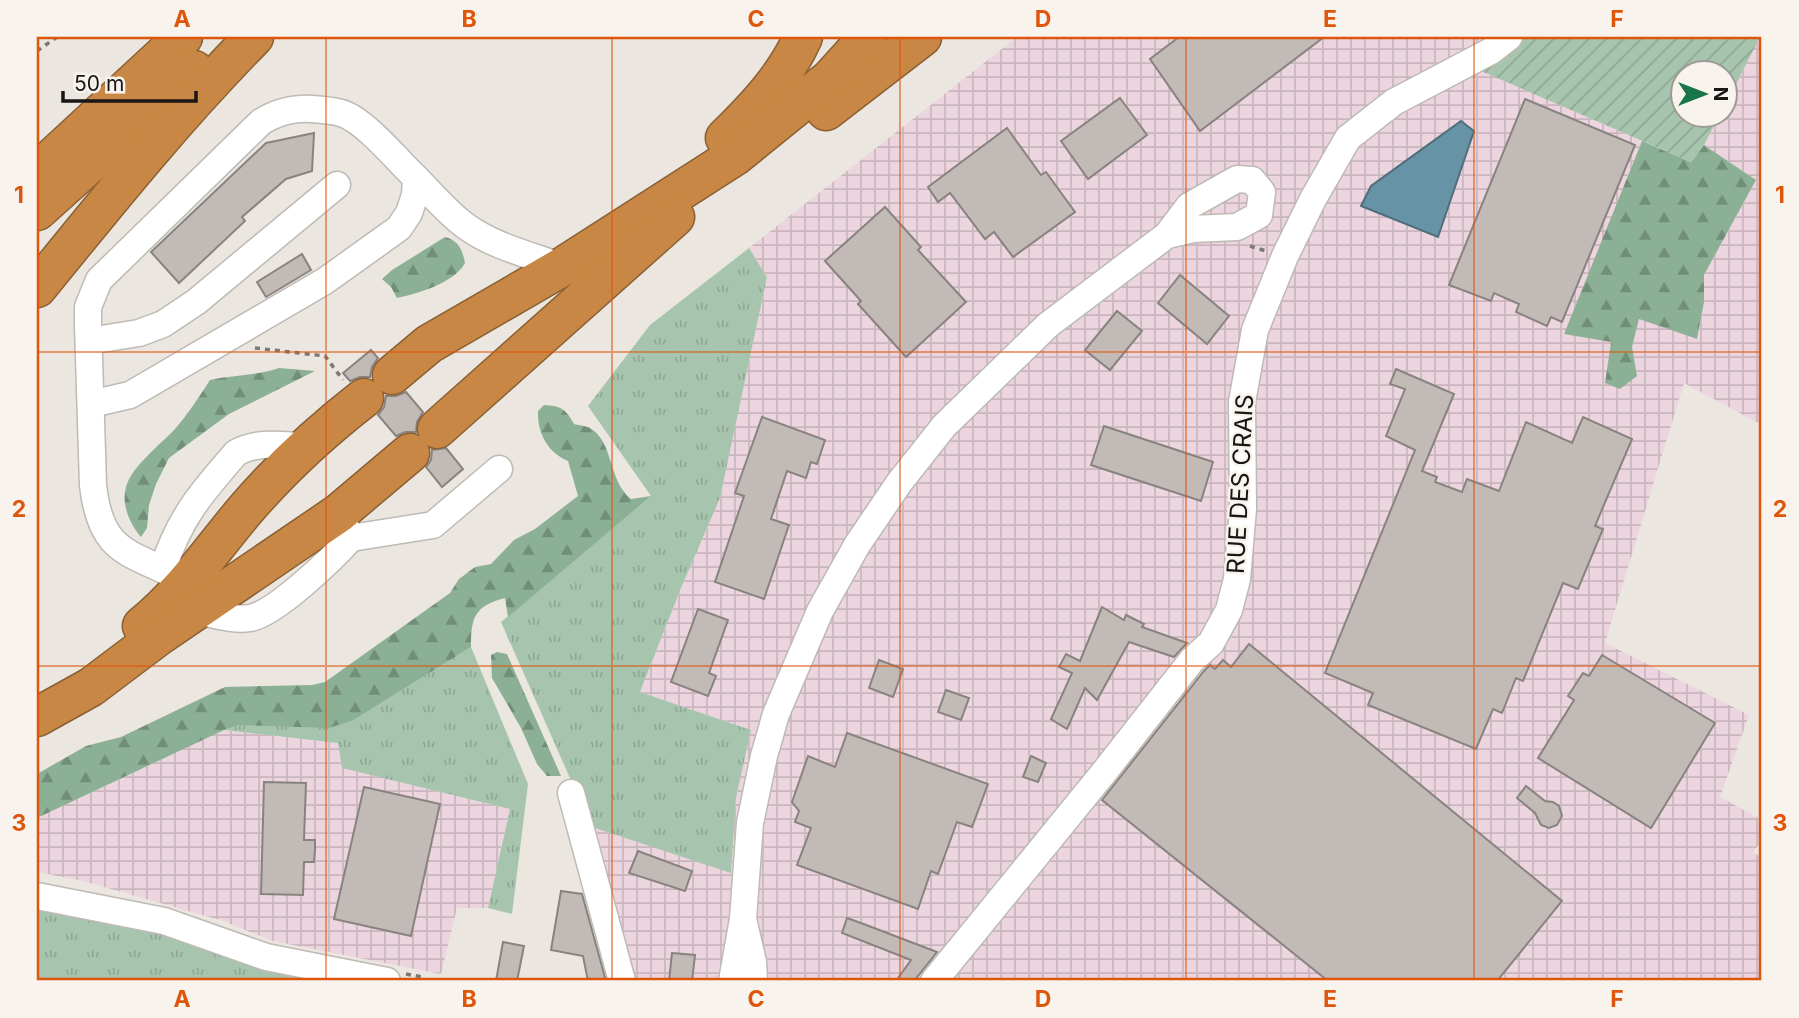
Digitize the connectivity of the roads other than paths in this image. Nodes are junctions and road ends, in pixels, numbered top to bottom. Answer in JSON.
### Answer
{"nodes":[{"id":1,"x":181,"y":37,"type":"edge"},
{"id":2,"x":232,"y":37,"type":"edge"},
{"id":3,"x":254,"y":37,"type":"edge"},
{"id":4,"x":803,"y":37,"type":"edge"},
{"id":5,"x":868,"y":37,"type":"edge"},
{"id":6,"x":922,"y":37,"type":"edge"},
{"id":7,"x":1509,"y":37,"type":"edge"},
{"id":8,"x":37,"y":143,"type":"edge"},
{"id":9,"x":37,"y":172,"type":"edge"},
{"id":10,"x":416,"y":178,"type":"junction"},
{"id":11,"x":337,"y":186,"type":"dead end"},
{"id":12,"x":37,"y":211,"type":"edge"},
{"id":13,"x":658,"y":218,"type":"junction"},
{"id":14,"x":1167,"y":235,"type":"dead end"},
{"id":15,"x":562,"y":267,"type":"junction"},
{"id":16,"x":37,"y":288,"type":"edge"},
{"id":17,"x":89,"y":341,"type":"junction"},
{"id":18,"x":91,"y":404,"type":"junction"},
{"id":19,"x":499,"y":469,"type":"dead end"},
{"id":20,"x":345,"y":526,"type":"junction"},
{"id":21,"x":182,"y":587,"type":"junction"},
{"id":22,"x":37,"y":699,"type":"edge"},
{"id":23,"x":37,"y":718,"type":"edge"},
{"id":24,"x":571,"y":793,"type":"dead end"},
{"id":25,"x":37,"y":896,"type":"edge"},
{"id":26,"x":743,"y":972,"type":"edge"},
{"id":27,"x":387,"y":981,"type":"edge"},
{"id":28,"x":622,"y":981,"type":"edge"},
{"id":29,"x":934,"y":981,"type":"edge"}],
"edges":[{"from":1,"to":8,"type":"highway"},
{"from":1,"to":9,"type":"highway"},
{"from":2,"to":12,"type":"highway"},
{"from":3,"to":16,"type":"highway"},
{"from":4,"to":13,"type":"highway"},
{"from":5,"to":13,"type":"highway"},
{"from":6,"to":13,"type":"highway"},
{"from":7,"to":29,"type":"street","name":"RUE DES CRAIS"},
{"from":10,"to":15,"type":"street"},
{"from":10,"to":17,"type":"street"},
{"from":10,"to":18,"type":"street"},
{"from":11,"to":17,"type":"street"},
{"from":13,"to":15,"type":"highway"},
{"from":13,"to":20,"type":"highway"},
{"from":14,"to":26,"type":"street"},
{"from":15,"to":21,"type":"highway"},
{"from":17,"to":18,"type":"street"},
{"from":18,"to":21,"type":"street"},
{"from":19,"to":20,"type":"street"},
{"from":20,"to":21,"type":"highway"},
{"from":21,"to":22,"type":"highway"},
{"from":21,"to":23,"type":"highway"},
{"from":24,"to":28,"type":"street"},
{"from":25,"to":27,"type":"street"}]}
